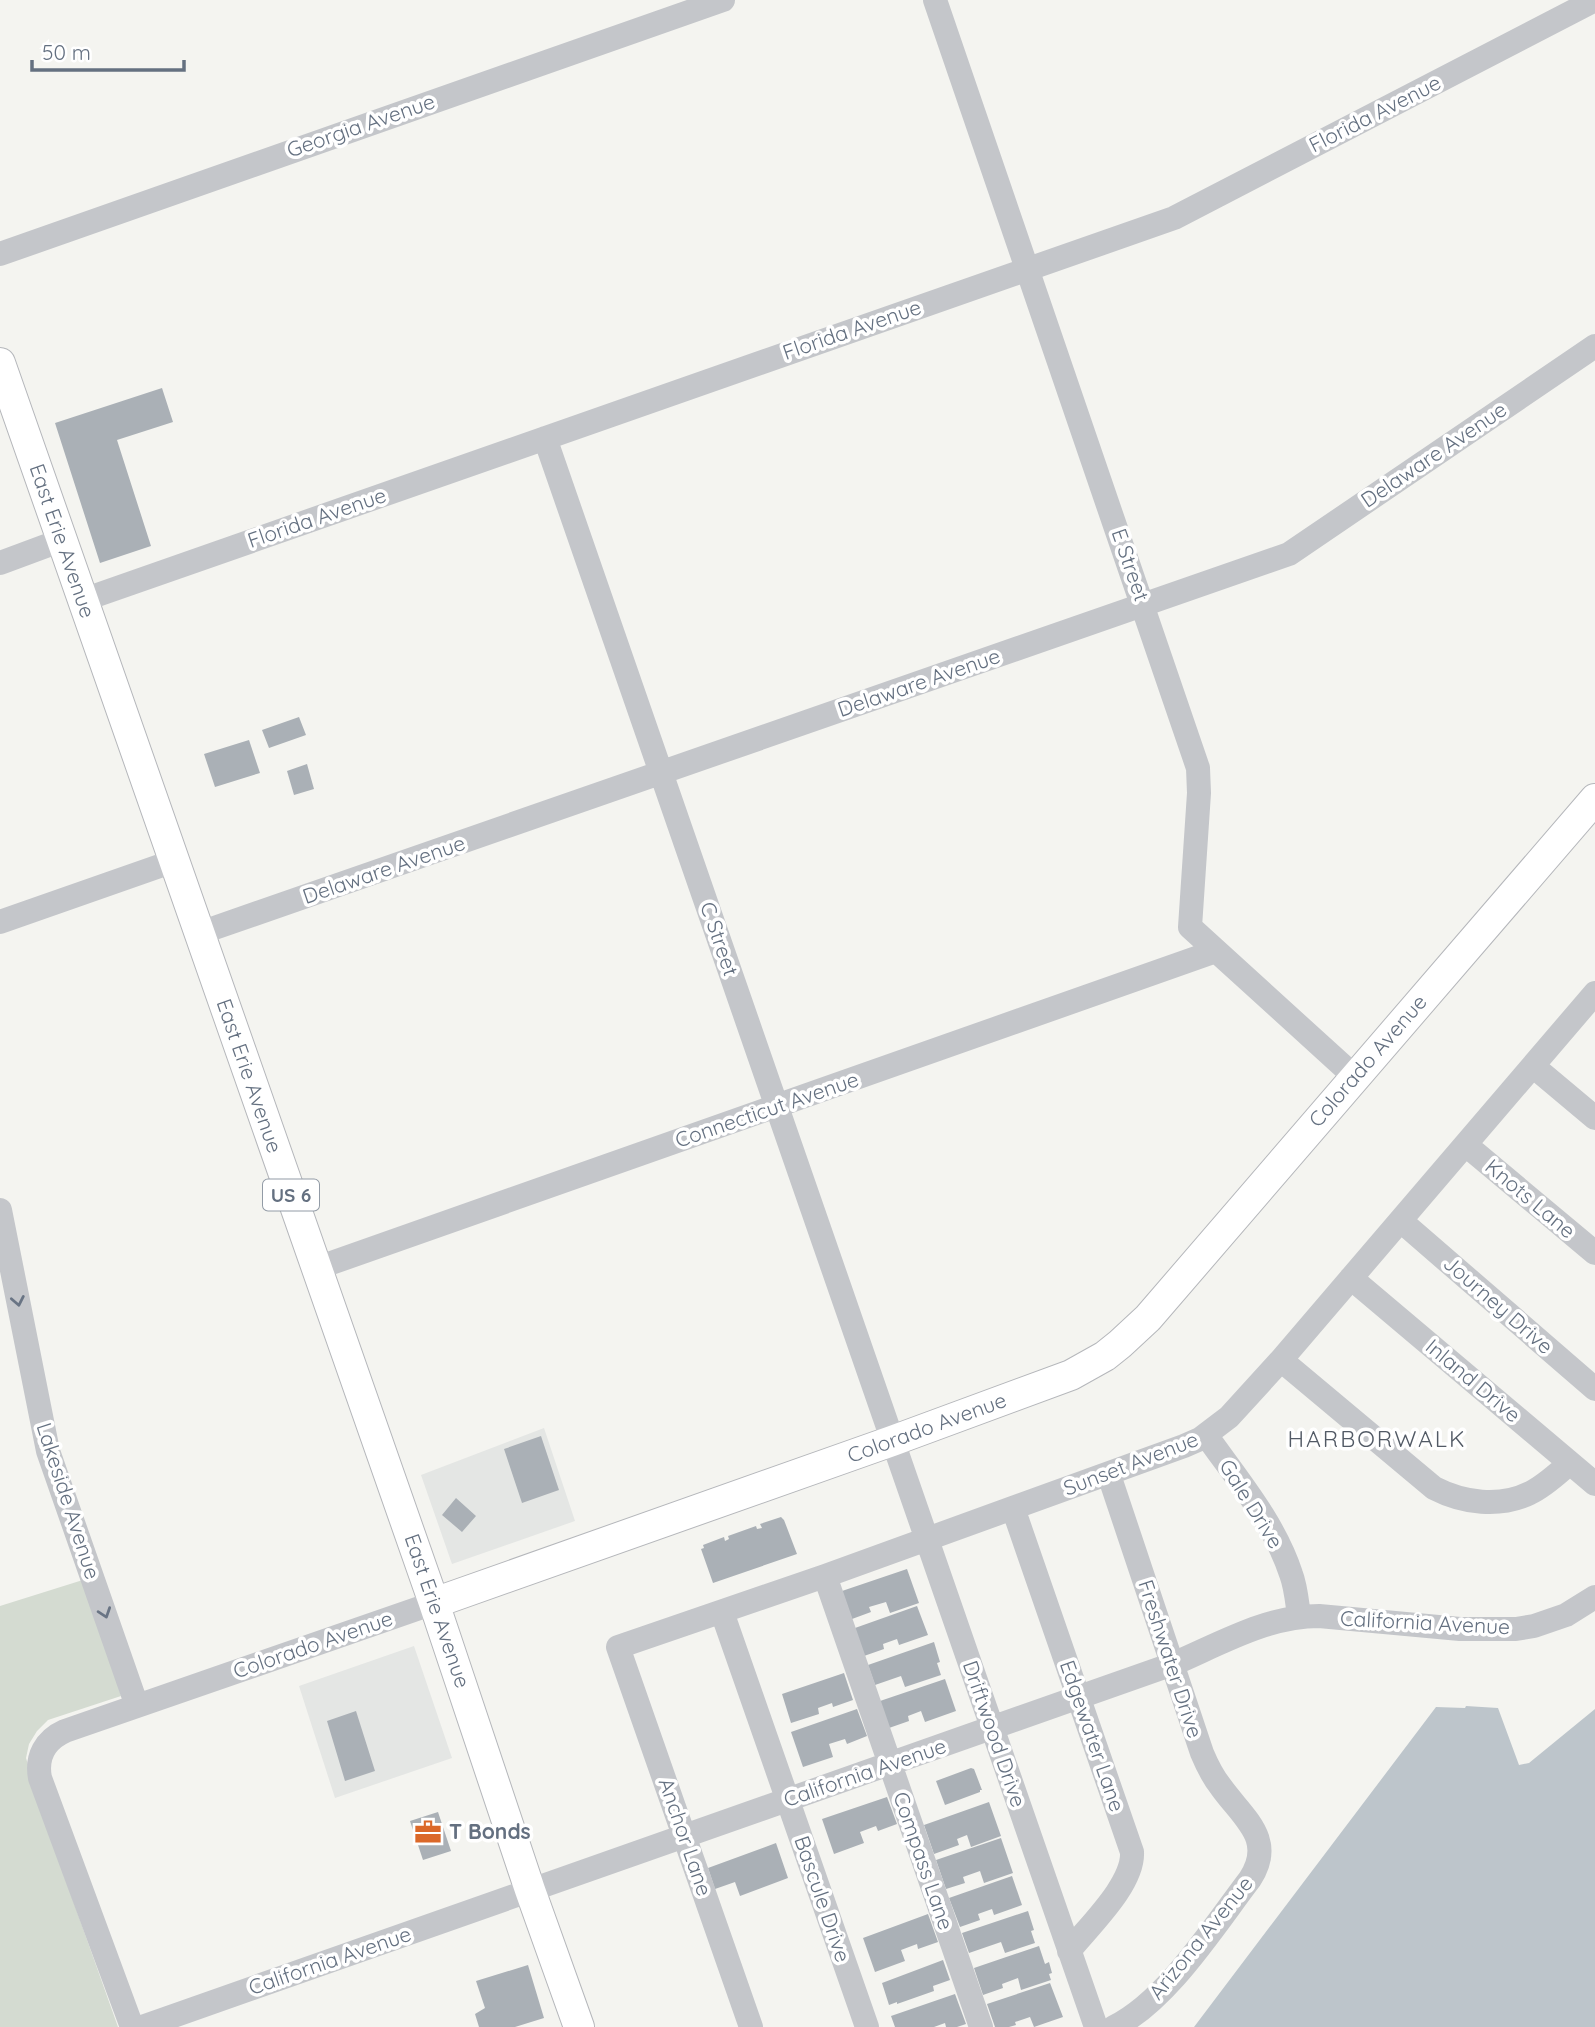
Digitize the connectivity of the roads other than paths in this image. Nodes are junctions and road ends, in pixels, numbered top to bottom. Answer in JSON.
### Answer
{"nodes":[{"id":1,"x":723,"y":0,"type":"edge"},
{"id":2,"x":935,"y":0,"type":"edge"},
{"id":3,"x":1595,"y":0,"type":"edge"},
{"id":4,"x":0,"y":254,"type":"edge"},
{"id":5,"x":1028,"y":268,"type":"junction"},
{"id":6,"x":1595,"y":346,"type":"edge"},
{"id":7,"x":0,"y":363,"type":"edge"},
{"id":8,"x":6,"y":399,"type":"edge"},
{"id":9,"x":545,"y":438,"type":"junction"},
{"id":10,"x":62,"y":540,"type":"junction"},
{"id":11,"x":0,"y":563,"type":"edge"},
{"id":12,"x":83,"y":600,"type":"junction"},
{"id":13,"x":1143,"y":605,"type":"junction"},
{"id":14,"x":662,"y":772,"type":"junction"},
{"id":15,"x":1595,"y":799,"type":"edge"},
{"id":16,"x":174,"y":861,"type":"junction"},
{"id":17,"x":0,"y":922,"type":"edge"},
{"id":18,"x":200,"y":933,"type":"junction"},
{"id":19,"x":1216,"y":951,"type":"junction"},
{"id":20,"x":1595,"y":993,"type":"edge"},
{"id":21,"x":1533,"y":1066,"type":"junction"},
{"id":22,"x":1355,"y":1077,"type":"junction"},
{"id":23,"x":776,"y":1107,"type":"junction"},
{"id":24,"x":1595,"y":1118,"type":"edge"},
{"id":25,"x":1466,"y":1145,"type":"junction"},
{"id":26,"x":0,"y":1210,"type":"edge"},
{"id":27,"x":1401,"y":1220,"type":"junction"},
{"id":28,"x":1595,"y":1253,"type":"edge"},
{"id":29,"x":317,"y":1268,"type":"junction"},
{"id":30,"x":1351,"y":1278,"type":"junction"},
{"id":31,"x":1281,"y":1360,"type":"junction"},
{"id":32,"x":1595,"y":1390,"type":"edge"},
{"id":33,"x":1206,"y":1435,"type":"junction"},
{"id":34,"x":891,"y":1441,"type":"junction"},
{"id":35,"x":1570,"y":1463,"type":"junction"},
{"id":36,"x":1108,"y":1475,"type":"junction"},
{"id":37,"x":1595,"y":1484,"type":"edge"},
{"id":38,"x":1013,"y":1508,"type":"junction"},
{"id":39,"x":926,"y":1539,"type":"junction"},
{"id":40,"x":825,"y":1576,"type":"junction"},
{"id":41,"x":1595,"y":1597,"type":"edge"},
{"id":42,"x":434,"y":1603,"type":"junction"},
{"id":43,"x":722,"y":1612,"type":"junction"},
{"id":44,"x":1298,"y":1616,"type":"junction"},
{"id":45,"x":618,"y":1647,"type":"joint"},
{"id":46,"x":1173,"y":1664,"type":"junction"},
{"id":47,"x":1079,"y":1697,"type":"junction"},
{"id":48,"x":136,"y":1706,"type":"junction"},
{"id":49,"x":992,"y":1728,"type":"junction"},
{"id":50,"x":890,"y":1764,"type":"junction"},
{"id":51,"x":787,"y":1800,"type":"junction"},
{"id":52,"x":1256,"y":1832,"type":"joint"},
{"id":53,"x":685,"y":1836,"type":"junction"},
{"id":54,"x":530,"y":1890,"type":"junction"},
{"id":55,"x":1069,"y":1951,"type":"junction"},
{"id":56,"x":132,"y":2027,"type":"edge"},
{"id":57,"x":142,"y":2027,"type":"edge"},
{"id":58,"x":579,"y":2027,"type":"edge"},
{"id":59,"x":751,"y":2027,"type":"edge"},
{"id":60,"x":867,"y":2027,"type":"edge"},
{"id":61,"x":981,"y":2027,"type":"edge"},
{"id":62,"x":1096,"y":2027,"type":"edge"},
{"id":63,"x":1114,"y":2027,"type":"edge"}],
"edges":[{"from":1,"to":4,"type":"street","name":"Georgia Avenue"},
{"from":2,"to":5,"type":"street","name":"E Street"},
{"from":3,"to":5,"type":"street","name":"Florida Avenue"},
{"from":5,"to":9,"type":"street","name":"Florida Avenue"},
{"from":5,"to":13,"type":"street","name":"E Street"},
{"from":6,"to":13,"type":"street","name":"Delaware Avenue"},
{"from":7,"to":8,"type":"main road","name":"East Erie Avenue","number":"US 6"},
{"from":8,"to":10,"type":"main road","name":"East Erie Avenue","number":"US 6"},
{"from":9,"to":12,"type":"street","name":"Florida Avenue"},
{"from":9,"to":14,"type":"street","name":"C Street"},
{"from":10,"to":11,"type":"street"},
{"from":10,"to":12,"type":"main road","name":"East Erie Avenue","number":"US 6"},
{"from":12,"to":16,"type":"main road","name":"East Erie Avenue","number":"US 6"},
{"from":13,"to":14,"type":"street","name":"Delaware Avenue"},
{"from":13,"to":19,"type":"street","name":"E Street"},
{"from":14,"to":18,"type":"street","name":"Delaware Avenue"},
{"from":14,"to":23,"type":"street","name":"C Street"},
{"from":15,"to":22,"type":"main road","name":"Colorado Avenue"},
{"from":16,"to":17,"type":"street"},
{"from":16,"to":18,"type":"main road","name":"East Erie Avenue","number":"US 6"},
{"from":18,"to":29,"type":"main road","name":"East Erie Avenue","number":"US 6"},
{"from":19,"to":22,"type":"street","name":"E Street"},
{"from":19,"to":23,"type":"street","name":"Connecticut Avenue"},
{"from":20,"to":21,"type":"street","name":"Sunset Avenue"},
{"from":21,"to":24,"type":"street"},
{"from":21,"to":25,"type":"street","name":"Sunset Avenue"},
{"from":22,"to":34,"type":"main road","name":"Colorado Avenue"},
{"from":23,"to":29,"type":"street","name":"Connecticut Avenue"},
{"from":23,"to":34,"type":"street","name":"C Street"},
{"from":25,"to":27,"type":"street","name":"Sunset Avenue"},
{"from":25,"to":28,"type":"street","name":"Knots Lane"},
{"from":26,"to":48,"type":"street","name":"Lakeside Avenue","one_way":true},
{"from":27,"to":30,"type":"street","name":"Sunset Avenue"},
{"from":27,"to":32,"type":"street","name":"Journey Drive"},
{"from":29,"to":42,"type":"main road","name":"East Erie Avenue","number":"US 6"},
{"from":30,"to":31,"type":"street","name":"Sunset Avenue"},
{"from":30,"to":35,"type":"street","name":"Inland Drive"},
{"from":31,"to":33,"type":"street","name":"Sunset Avenue"},
{"from":31,"to":35,"type":"street"},
{"from":33,"to":36,"type":"street","name":"Sunset Avenue"},
{"from":33,"to":44,"type":"street","name":"Gale Drive"},
{"from":34,"to":39,"type":"street","name":"Driftwood Drive"},
{"from":34,"to":42,"type":"main road","name":"Colorado Avenue"},
{"from":35,"to":37,"type":"street","name":"Inland Drive"},
{"from":36,"to":38,"type":"street","name":"Sunset Avenue"},
{"from":36,"to":46,"type":"street","name":"Freshwater Drive"},
{"from":38,"to":39,"type":"street","name":"Sunset Avenue"},
{"from":38,"to":47,"type":"street","name":"Edgewater Lane"},
{"from":39,"to":40,"type":"street","name":"Sunset Avenue"},
{"from":39,"to":49,"type":"street","name":"Driftwood Drive"},
{"from":40,"to":43,"type":"street","name":"Sunset Avenue"},
{"from":40,"to":50,"type":"street","name":"Compass Lane"},
{"from":41,"to":44,"type":"street","name":"California Avenue"},
{"from":42,"to":48,"type":"street","name":"Colorado Avenue"},
{"from":42,"to":54,"type":"main road","name":"East Erie Avenue","number":"US 6"},
{"from":43,"to":45,"type":"street","name":"Sunset Avenue"},
{"from":43,"to":51,"type":"street","name":"Bascule Drive"},
{"from":44,"to":46,"type":"street","name":"California Avenue"},
{"from":45,"to":53,"type":"street","name":"Anchor Lane"},
{"from":46,"to":47,"type":"street","name":"California Avenue"},
{"from":46,"to":52,"type":"street","name":"Freshwater Drive"},
{"from":47,"to":49,"type":"street","name":"California Avenue"},
{"from":47,"to":55,"type":"street","name":"Edgewater Lane"},
{"from":48,"to":56,"type":"street","name":"Colorado Avenue"},
{"from":49,"to":50,"type":"street","name":"California Avenue"},
{"from":49,"to":55,"type":"street","name":"Driftwood Drive"},
{"from":50,"to":51,"type":"street","name":"California Avenue"},
{"from":50,"to":61,"type":"street","name":"Compass Lane"},
{"from":51,"to":53,"type":"street","name":"California Avenue"},
{"from":51,"to":60,"type":"street","name":"Bascule Drive"},
{"from":52,"to":63,"type":"street","name":"Arizona Avenue"},
{"from":53,"to":54,"type":"street","name":"California Avenue"},
{"from":53,"to":59,"type":"street","name":"Anchor Lane"},
{"from":54,"to":57,"type":"street","name":"California Avenue"},
{"from":54,"to":58,"type":"main road","name":"East Erie Avenue","number":"US 6"},
{"from":55,"to":62,"type":"street","name":"Driftwood Drive"}]}
